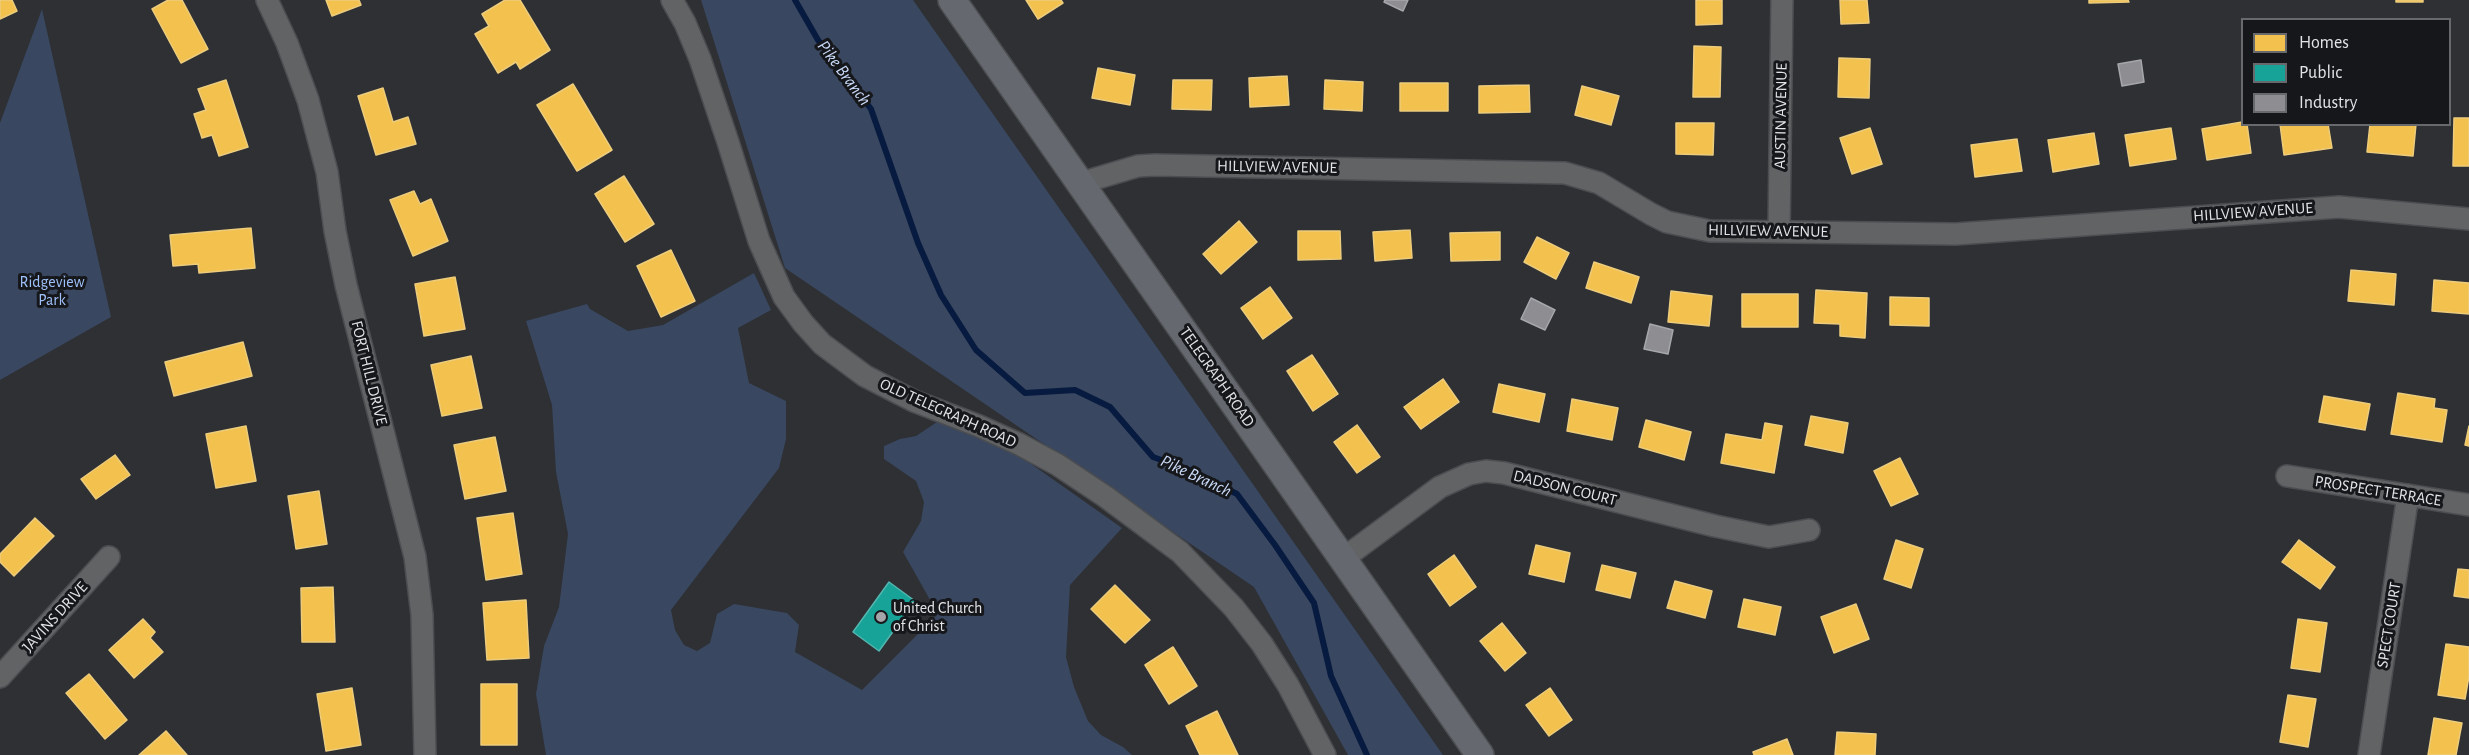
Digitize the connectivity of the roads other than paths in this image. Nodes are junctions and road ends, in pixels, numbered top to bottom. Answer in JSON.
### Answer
{"nodes":[{"id":1,"x":267,"y":0,"type":"edge"},
{"id":2,"x":672,"y":0,"type":"edge"},
{"id":3,"x":952,"y":0,"type":"edge"},
{"id":4,"x":1782,"y":0,"type":"edge"},
{"id":5,"x":1081,"y":183,"type":"junction"},
{"id":6,"x":2469,"y":219,"type":"edge"},
{"id":7,"x":1779,"y":232,"type":"junction"},
{"id":8,"x":2287,"y":476,"type":"dead end"},
{"id":9,"x":2408,"y":495,"type":"junction"},
{"id":10,"x":2469,"y":505,"type":"edge"},
{"id":11,"x":1809,"y":530,"type":"dead end"},
{"id":12,"x":109,"y":557,"type":"dead end"},
{"id":13,"x":1344,"y":558,"type":"junction"},
{"id":14,"x":0,"y":677,"type":"edge"},
{"id":15,"x":425,"y":755,"type":"edge"},
{"id":16,"x":1325,"y":755,"type":"edge"},
{"id":17,"x":1480,"y":755,"type":"edge"},
{"id":18,"x":2369,"y":755,"type":"edge"}],
"edges":[{"from":1,"to":15,"type":"street","name":"FORT HILL DRIVE"},
{"from":2,"to":16,"type":"street","name":"OLD TELEGRAPH ROAD"},
{"from":3,"to":5,"type":"main road","name":"TELEGRAPH ROAD"},
{"from":4,"to":7,"type":"street","name":"AUSTIN AVENUE"},
{"from":5,"to":7,"type":"street","name":"HILLVIEW AVENUE"},
{"from":5,"to":13,"type":"main road","name":"TELEGRAPH ROAD"},
{"from":6,"to":7,"type":"street","name":"HILLVIEW AVENUE"},
{"from":8,"to":9,"type":"street","name":"PROSPECT TERRACE"},
{"from":9,"to":10,"type":"street","name":"PROSPECT TERRACE"},
{"from":9,"to":18,"type":"street","name":"SPECT COURT"},
{"from":11,"to":13,"type":"street","name":"DADSON COURT"},
{"from":12,"to":14,"type":"street","name":"JAVINS DRIVE"},
{"from":13,"to":17,"type":"main road","name":"TELEGRAPH ROAD"}]}
